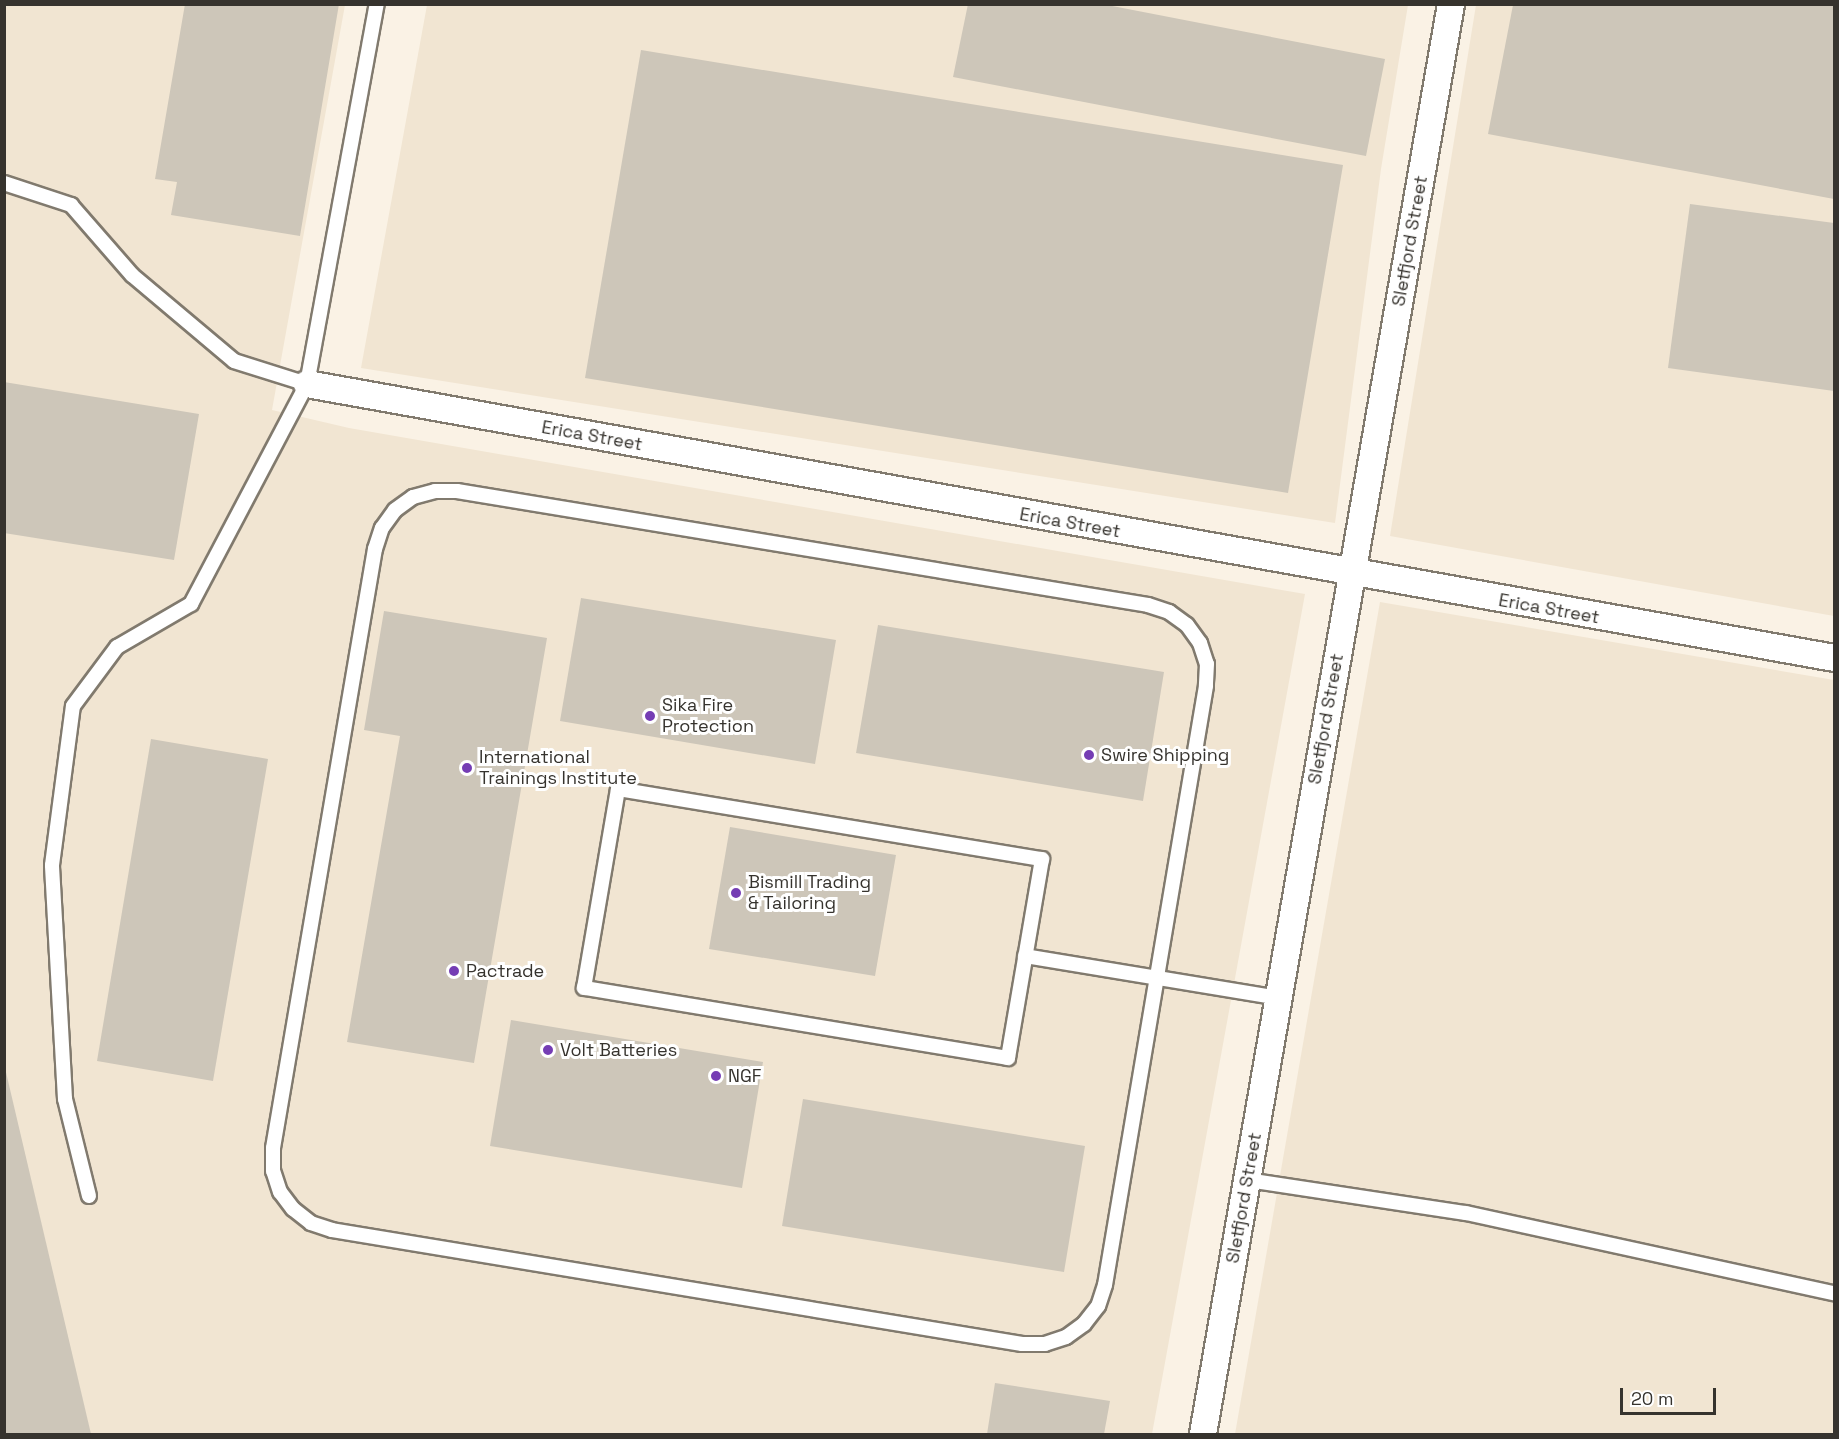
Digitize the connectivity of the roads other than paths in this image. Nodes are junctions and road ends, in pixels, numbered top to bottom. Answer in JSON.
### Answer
{"nodes":[{"id":1,"x":376,"y":4,"type":"edge"},
{"id":2,"x":1451,"y":4,"type":"edge"},
{"id":3,"x":4,"y":183,"type":"edge"},
{"id":4,"x":307,"y":384,"type":"junction"},
{"id":5,"x":1351,"y":574,"type":"junction"},
{"id":6,"x":1834,"y":658,"type":"edge"},
{"id":7,"x":1025,"y":956,"type":"junction"},
{"id":8,"x":1157,"y":978,"type":"junction"},
{"id":9,"x":1278,"y":998,"type":"junction"},
{"id":10,"x":1247,"y":1180,"type":"junction"},
{"id":11,"x":88,"y":1196,"type":"dead end"},
{"id":12,"x":1834,"y":1293,"type":"edge"},
{"id":13,"x":1203,"y":1434,"type":"edge"}],
"edges":[{"from":1,"to":4,"type":"lane"},
{"from":2,"to":5,"type":"street","name":"Sletfjord Street"},
{"from":3,"to":4,"type":"lane"},
{"from":4,"to":5,"type":"street","name":"Erica Street"},
{"from":4,"to":11,"type":"lane"},
{"from":5,"to":6,"type":"street","name":"Erica Street"},
{"from":5,"to":9,"type":"street","name":"Sletfjord Street"},
{"from":7,"to":7,"type":"lane"},
{"from":7,"to":8,"type":"lane"},
{"from":8,"to":8,"type":"lane"},
{"from":8,"to":9,"type":"lane"},
{"from":9,"to":10,"type":"street","name":"Sletfjord Street"},
{"from":10,"to":12,"type":"lane"},
{"from":10,"to":13,"type":"street","name":"Sletfjord Street"}]}
